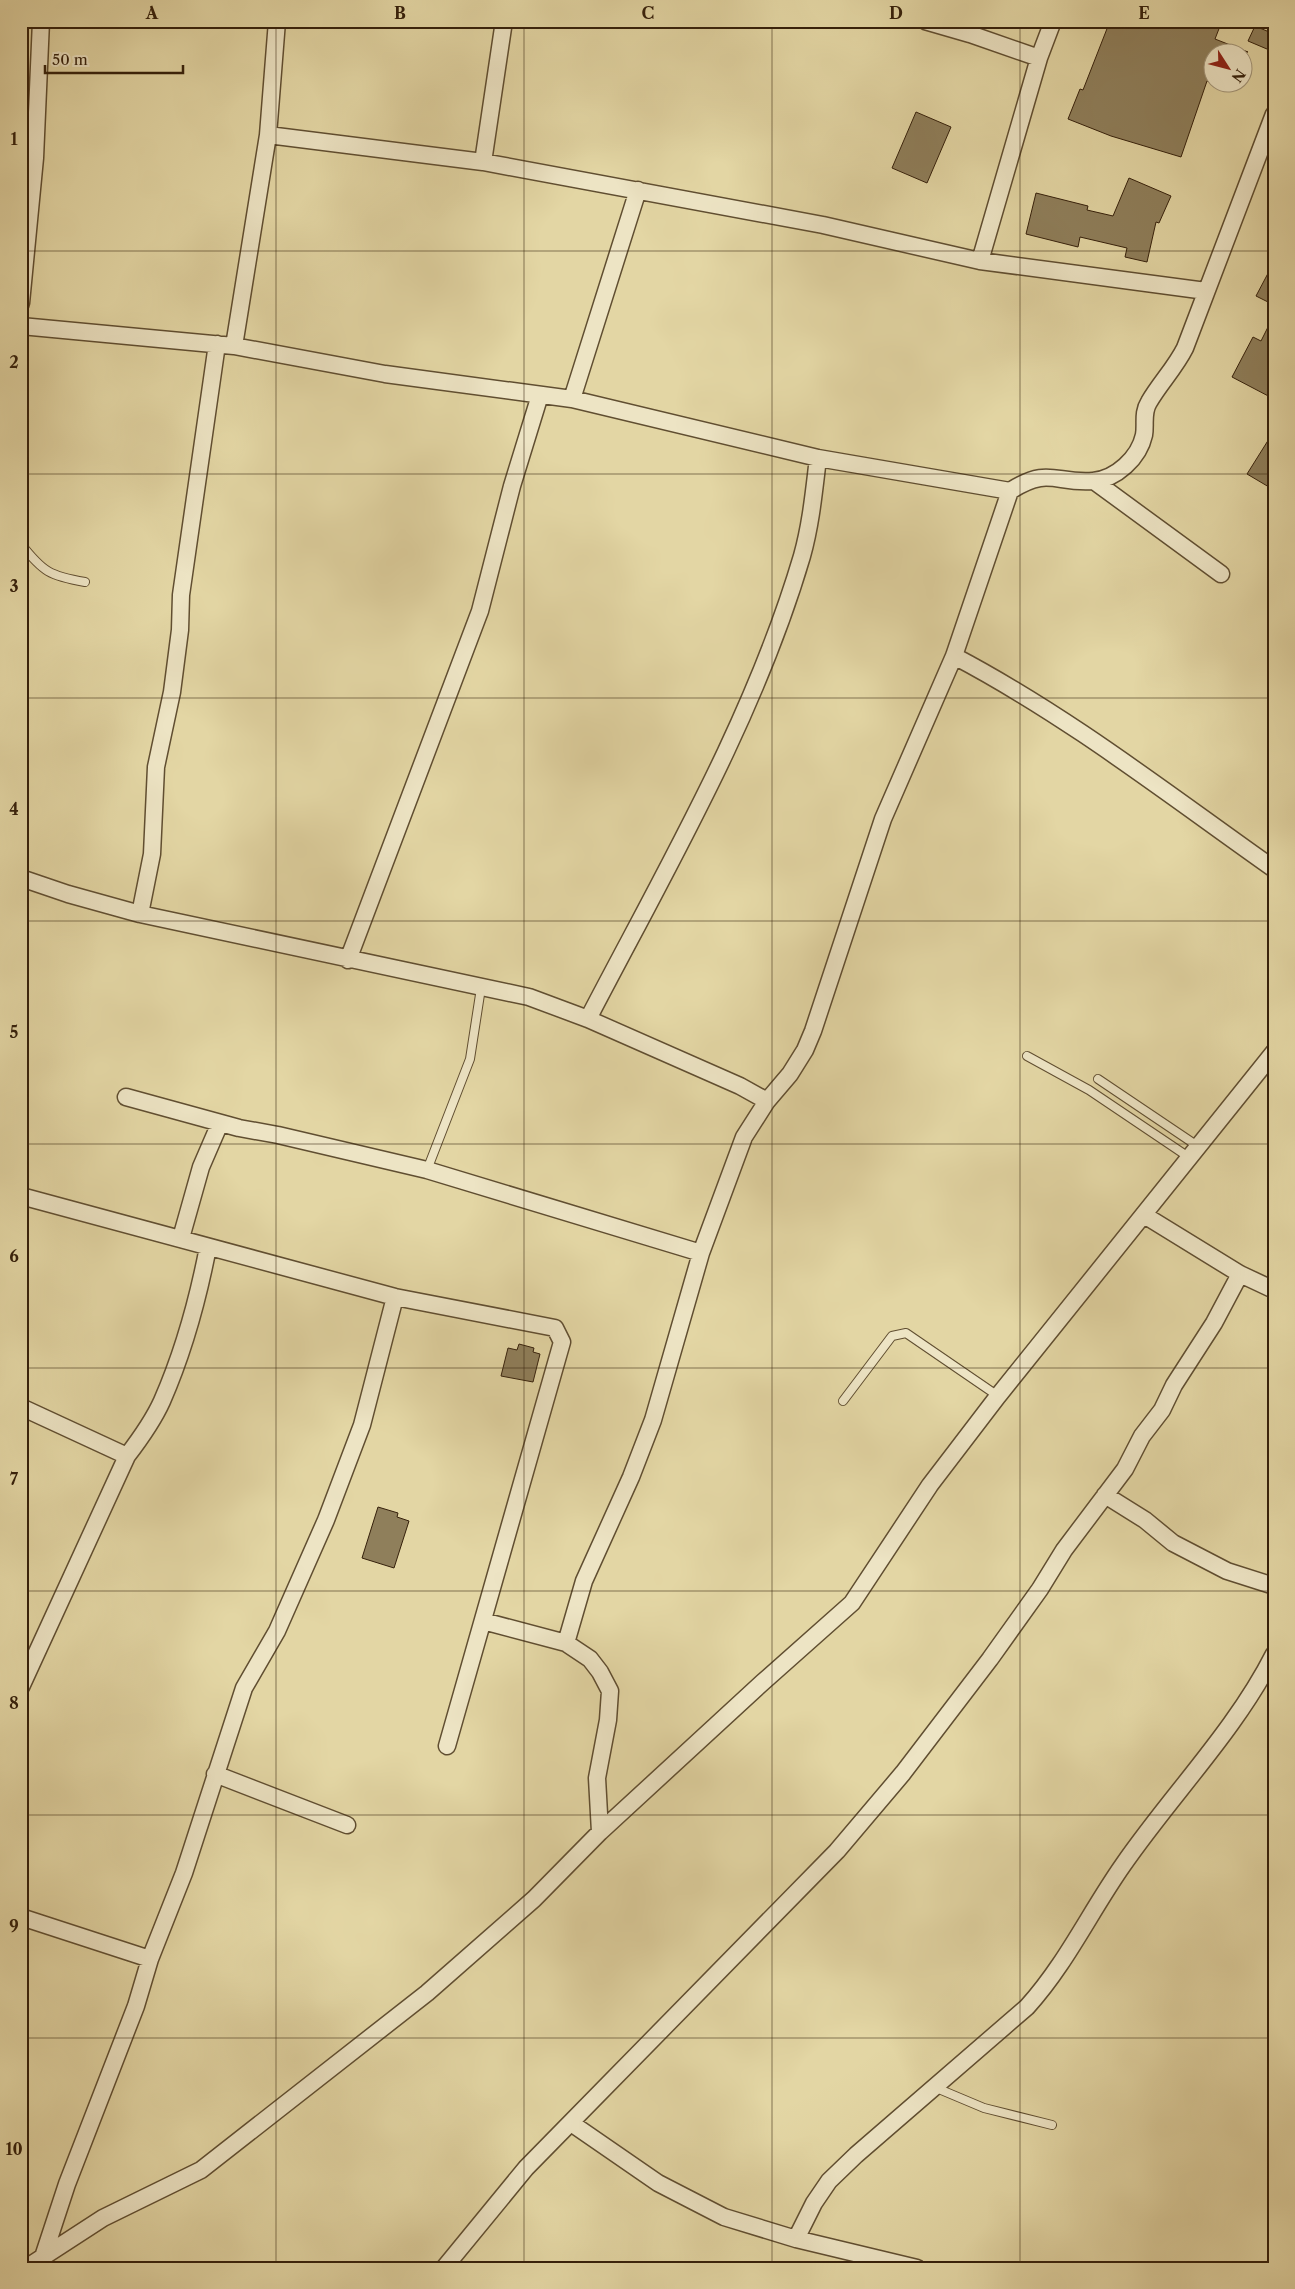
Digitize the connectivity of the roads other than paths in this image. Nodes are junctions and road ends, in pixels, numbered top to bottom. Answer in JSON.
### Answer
{"nodes":[{"id":1,"x":41,"y":21,"type":"edge"},
{"id":2,"x":277,"y":21,"type":"edge"},
{"id":3,"x":504,"y":21,"type":"edge"},
{"id":4,"x":925,"y":21,"type":"edge"},
{"id":5,"x":1053,"y":21,"type":"edge"},
{"id":6,"x":1039,"y":58,"type":"junction"},
{"id":7,"x":1274,"y":114,"type":"edge"},
{"id":8,"x":268,"y":135,"type":"junction"},
{"id":9,"x":483,"y":162,"type":"junction"},
{"id":10,"x":638,"y":190,"type":"junction"},
{"id":11,"x":980,"y":260,"type":"junction"},
{"id":12,"x":1206,"y":290,"type":"junction"},
{"id":13,"x":21,"y":302,"type":"edge"},
{"id":14,"x":21,"y":326,"type":"edge"},
{"id":15,"x":217,"y":344,"type":"junction"},
{"id":16,"x":234,"y":346,"type":"junction"},
{"id":17,"x":540,"y":395,"type":"junction"},
{"id":18,"x":572,"y":398,"type":"junction"},
{"id":19,"x":818,"y":458,"type":"junction"},
{"id":20,"x":1094,"y":481,"type":"junction"},
{"id":21,"x":1010,"y":491,"type":"junction"},
{"id":22,"x":21,"y":544,"type":"edge"},
{"id":23,"x":1221,"y":574,"type":"dead end"},
{"id":24,"x":85,"y":582,"type":"dead end"},
{"id":25,"x":954,"y":656,"type":"junction"},
{"id":26,"x":1274,"y":870,"type":"edge"},
{"id":27,"x":21,"y":878,"type":"edge"},
{"id":28,"x":140,"y":914,"type":"junction"},
{"id":29,"x":348,"y":960,"type":"junction"},
{"id":30,"x":481,"y":988,"type":"junction"},
{"id":31,"x":588,"y":1019,"type":"junction"},
{"id":32,"x":1274,"y":1052,"type":"edge"},
{"id":33,"x":1027,"y":1056,"type":"dead end"},
{"id":34,"x":1098,"y":1079,"type":"dead end"},
{"id":35,"x":126,"y":1097,"type":"dead end"},
{"id":36,"x":767,"y":1101,"type":"junction"},
{"id":37,"x":220,"y":1124,"type":"junction"},
{"id":38,"x":1195,"y":1152,"type":"junction"},
{"id":39,"x":427,"y":1170,"type":"junction"},
{"id":40,"x":21,"y":1196,"type":"edge"},
{"id":41,"x":1144,"y":1215,"type":"junction"},
{"id":42,"x":181,"y":1238,"type":"junction"},
{"id":43,"x":208,"y":1247,"type":"junction"},
{"id":44,"x":701,"y":1253,"type":"junction"},
{"id":45,"x":1240,"y":1274,"type":"junction"},
{"id":46,"x":1274,"y":1290,"type":"edge"},
{"id":47,"x":395,"y":1297,"type":"junction"},
{"id":48,"x":998,"y":1396,"type":"junction"},
{"id":49,"x":843,"y":1401,"type":"dead end"},
{"id":50,"x":21,"y":1406,"type":"edge"},
{"id":51,"x":127,"y":1456,"type":"junction"},
{"id":52,"x":1104,"y":1495,"type":"junction"},
{"id":53,"x":1274,"y":1586,"type":"edge"},
{"id":54,"x":483,"y":1621,"type":"junction"},
{"id":55,"x":566,"y":1643,"type":"junction"},
{"id":56,"x":1274,"y":1654,"type":"edge"},
{"id":57,"x":21,"y":1687,"type":"edge"},
{"id":58,"x":447,"y":1746,"type":"dead end"},
{"id":59,"x":215,"y":1774,"type":"junction"},
{"id":60,"x":347,"y":1825,"type":"dead end"},
{"id":61,"x":600,"y":1832,"type":"junction"},
{"id":62,"x":21,"y":1917,"type":"edge"},
{"id":63,"x":150,"y":1959,"type":"junction"},
{"id":64,"x":934,"y":2087,"type":"junction"},
{"id":65,"x":571,"y":2123,"type":"junction"},
{"id":66,"x":1052,"y":2125,"type":"dead end"},
{"id":67,"x":796,"y":2239,"type":"junction"},
{"id":68,"x":43,"y":2257,"type":"junction"},
{"id":69,"x":26,"y":2268,"type":"edge"},
{"id":70,"x":444,"y":2268,"type":"edge"},
{"id":71,"x":917,"y":2268,"type":"edge"}],
"edges":[{"from":1,"to":13,"type":"street"},
{"from":2,"to":8,"type":"street"},
{"from":3,"to":9,"type":"street"},
{"from":4,"to":6,"type":"street"},
{"from":5,"to":6,"type":"street"},
{"from":6,"to":11,"type":"street"},
{"from":7,"to":12,"type":"street"},
{"from":8,"to":9,"type":"street"},
{"from":8,"to":16,"type":"street"},
{"from":9,"to":10,"type":"street"},
{"from":10,"to":11,"type":"street"},
{"from":10,"to":18,"type":"street"},
{"from":11,"to":12,"type":"street"},
{"from":12,"to":20,"type":"street"},
{"from":14,"to":15,"type":"street"},
{"from":15,"to":16,"type":"street"},
{"from":15,"to":28,"type":"street"},
{"from":16,"to":17,"type":"street"},
{"from":17,"to":18,"type":"street"},
{"from":17,"to":29,"type":"street"},
{"from":18,"to":19,"type":"street"},
{"from":19,"to":21,"type":"street"},
{"from":19,"to":31,"type":"street"},
{"from":20,"to":21,"type":"street"},
{"from":20,"to":23,"type":"street"},
{"from":21,"to":25,"type":"street"},
{"from":22,"to":24,"type":"lane"},
{"from":25,"to":26,"type":"street"},
{"from":25,"to":36,"type":"street"},
{"from":27,"to":28,"type":"street"},
{"from":28,"to":29,"type":"street"},
{"from":29,"to":30,"type":"street"},
{"from":30,"to":31,"type":"street"},
{"from":30,"to":39,"type":"lane"},
{"from":31,"to":36,"type":"street"},
{"from":32,"to":38,"type":"street"},
{"from":33,"to":38,"type":"lane"},
{"from":34,"to":38,"type":"lane"},
{"from":35,"to":37,"type":"street"},
{"from":36,"to":44,"type":"street"},
{"from":37,"to":39,"type":"street"},
{"from":37,"to":42,"type":"street"},
{"from":38,"to":41,"type":"street"},
{"from":39,"to":44,"type":"street"},
{"from":40,"to":42,"type":"street"},
{"from":41,"to":45,"type":"street"},
{"from":41,"to":48,"type":"street"},
{"from":42,"to":43,"type":"street"},
{"from":43,"to":47,"type":"street"},
{"from":43,"to":51,"type":"street"},
{"from":44,"to":55,"type":"street"},
{"from":45,"to":46,"type":"street"},
{"from":45,"to":52,"type":"street"},
{"from":47,"to":54,"type":"street"},
{"from":47,"to":59,"type":"street"},
{"from":48,"to":49,"type":"lane"},
{"from":48,"to":61,"type":"street"},
{"from":50,"to":51,"type":"street"},
{"from":51,"to":57,"type":"street"},
{"from":52,"to":53,"type":"street"},
{"from":52,"to":65,"type":"street"},
{"from":54,"to":55,"type":"street"},
{"from":54,"to":58,"type":"street"},
{"from":55,"to":61,"type":"street"},
{"from":56,"to":64,"type":"street"},
{"from":59,"to":60,"type":"street"},
{"from":59,"to":63,"type":"street"},
{"from":61,"to":68,"type":"street"},
{"from":62,"to":63,"type":"street"},
{"from":63,"to":68,"type":"street"},
{"from":64,"to":66,"type":"lane"},
{"from":64,"to":67,"type":"street"},
{"from":65,"to":67,"type":"street"},
{"from":65,"to":70,"type":"street"},
{"from":67,"to":71,"type":"street"},
{"from":68,"to":69,"type":"street"}]}
